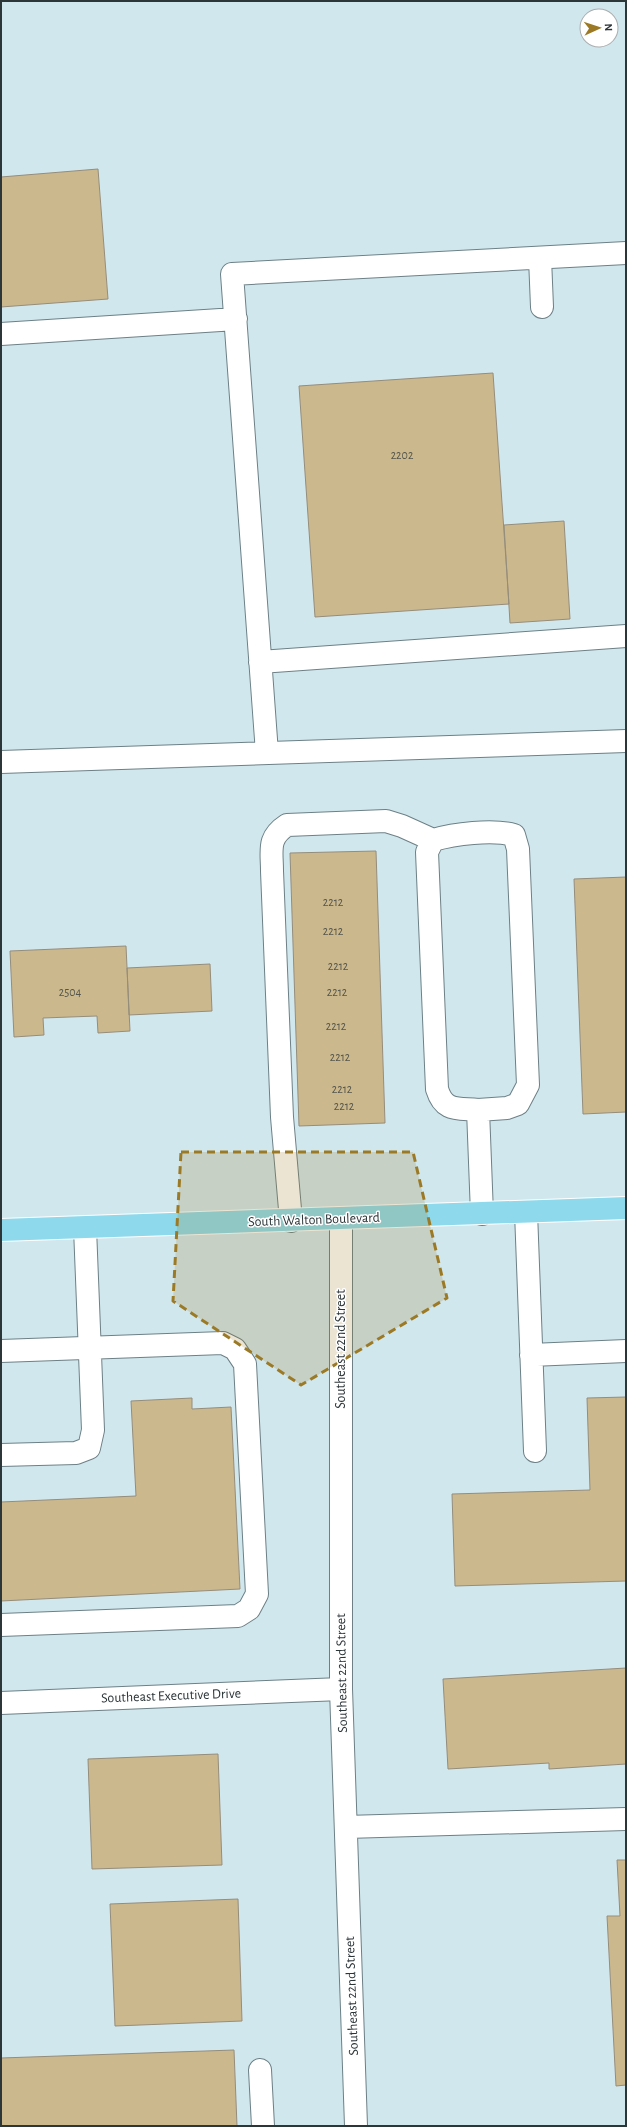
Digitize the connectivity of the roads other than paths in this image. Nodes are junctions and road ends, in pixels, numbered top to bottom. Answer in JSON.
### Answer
{"nodes":[{"id":1,"x":626,"y":253,"type":"edge"},
{"id":2,"x":540,"y":258,"type":"junction"},
{"id":3,"x":542,"y":307,"type":"dead end"},
{"id":4,"x":236,"y":319,"type":"junction"},
{"id":5,"x":1,"y":334,"type":"edge"},
{"id":6,"x":626,"y":636,"type":"edge"},
{"id":7,"x":260,"y":662,"type":"junction"},
{"id":8,"x":626,"y":741,"type":"edge"},
{"id":9,"x":267,"y":753,"type":"junction"},
{"id":10,"x":1,"y":762,"type":"edge"},
{"id":11,"x":433,"y":840,"type":"junction"},
{"id":12,"x":478,"y":1110,"type":"junction"},
{"id":13,"x":626,"y":1208,"type":"edge"},
{"id":14,"x":526,"y":1212,"type":"junction"},
{"id":15,"x":482,"y":1214,"type":"junction"},
{"id":16,"x":342,"y":1219,"type":"junction"},
{"id":17,"x":291,"y":1221,"type":"junction"},
{"id":18,"x":85,"y":1228,"type":"junction"},
{"id":19,"x":1,"y":1230,"type":"edge"},
{"id":20,"x":90,"y":1348,"type":"junction"},
{"id":21,"x":1,"y":1351,"type":"edge"},
{"id":22,"x":626,"y":1351,"type":"edge"},
{"id":23,"x":531,"y":1355,"type":"junction"},
{"id":24,"x":535,"y":1450,"type":"dead end"},
{"id":25,"x":1,"y":1455,"type":"edge"},
{"id":26,"x":1,"y":1625,"type":"edge"},
{"id":27,"x":341,"y":1689,"type":"junction"},
{"id":28,"x":1,"y":1703,"type":"edge"},
{"id":29,"x":626,"y":1819,"type":"edge"},
{"id":30,"x":346,"y":1827,"type":"junction"},
{"id":31,"x":260,"y":2070,"type":"dead end"},
{"id":32,"x":263,"y":2126,"type":"edge"},
{"id":33,"x":356,"y":2126,"type":"edge"}],
"edges":[{"from":1,"to":2,"type":"street"},
{"from":2,"to":3,"type":"street"},
{"from":2,"to":4,"type":"street"},
{"from":4,"to":5,"type":"street"},
{"from":4,"to":7,"type":"street"},
{"from":6,"to":7,"type":"street"},
{"from":7,"to":9,"type":"street"},
{"from":8,"to":9,"type":"street"},
{"from":9,"to":10,"type":"street"},
{"from":11,"to":12,"type":"street"},
{"from":11,"to":12,"type":"street"},
{"from":11,"to":17,"type":"street"},
{"from":12,"to":15,"type":"street"},
{"from":13,"to":14,"type":"main road","name":"South Walton Boulevard"},
{"from":14,"to":15,"type":"main road","name":"South Walton Boulevard"},
{"from":14,"to":23,"type":"street"},
{"from":15,"to":16,"type":"main road","name":"South Walton Boulevard"},
{"from":16,"to":17,"type":"main road","name":"South Walton Boulevard"},
{"from":16,"to":27,"type":"street","name":"Southeast 22nd Street"},
{"from":17,"to":18,"type":"main road","name":"South Walton Boulevard"},
{"from":18,"to":19,"type":"main road","name":"South Walton Boulevard"},
{"from":18,"to":20,"type":"street"},
{"from":20,"to":21,"type":"street"},
{"from":20,"to":25,"type":"street"},
{"from":20,"to":26,"type":"street"},
{"from":22,"to":23,"type":"street"},
{"from":23,"to":24,"type":"street"},
{"from":27,"to":28,"type":"street","name":"Southeast Executive Drive"},
{"from":27,"to":30,"type":"street","name":"Southeast 22nd Street"},
{"from":29,"to":30,"type":"street"},
{"from":30,"to":33,"type":"street","name":"Southeast 22nd Street"},
{"from":31,"to":32,"type":"street"}]}
